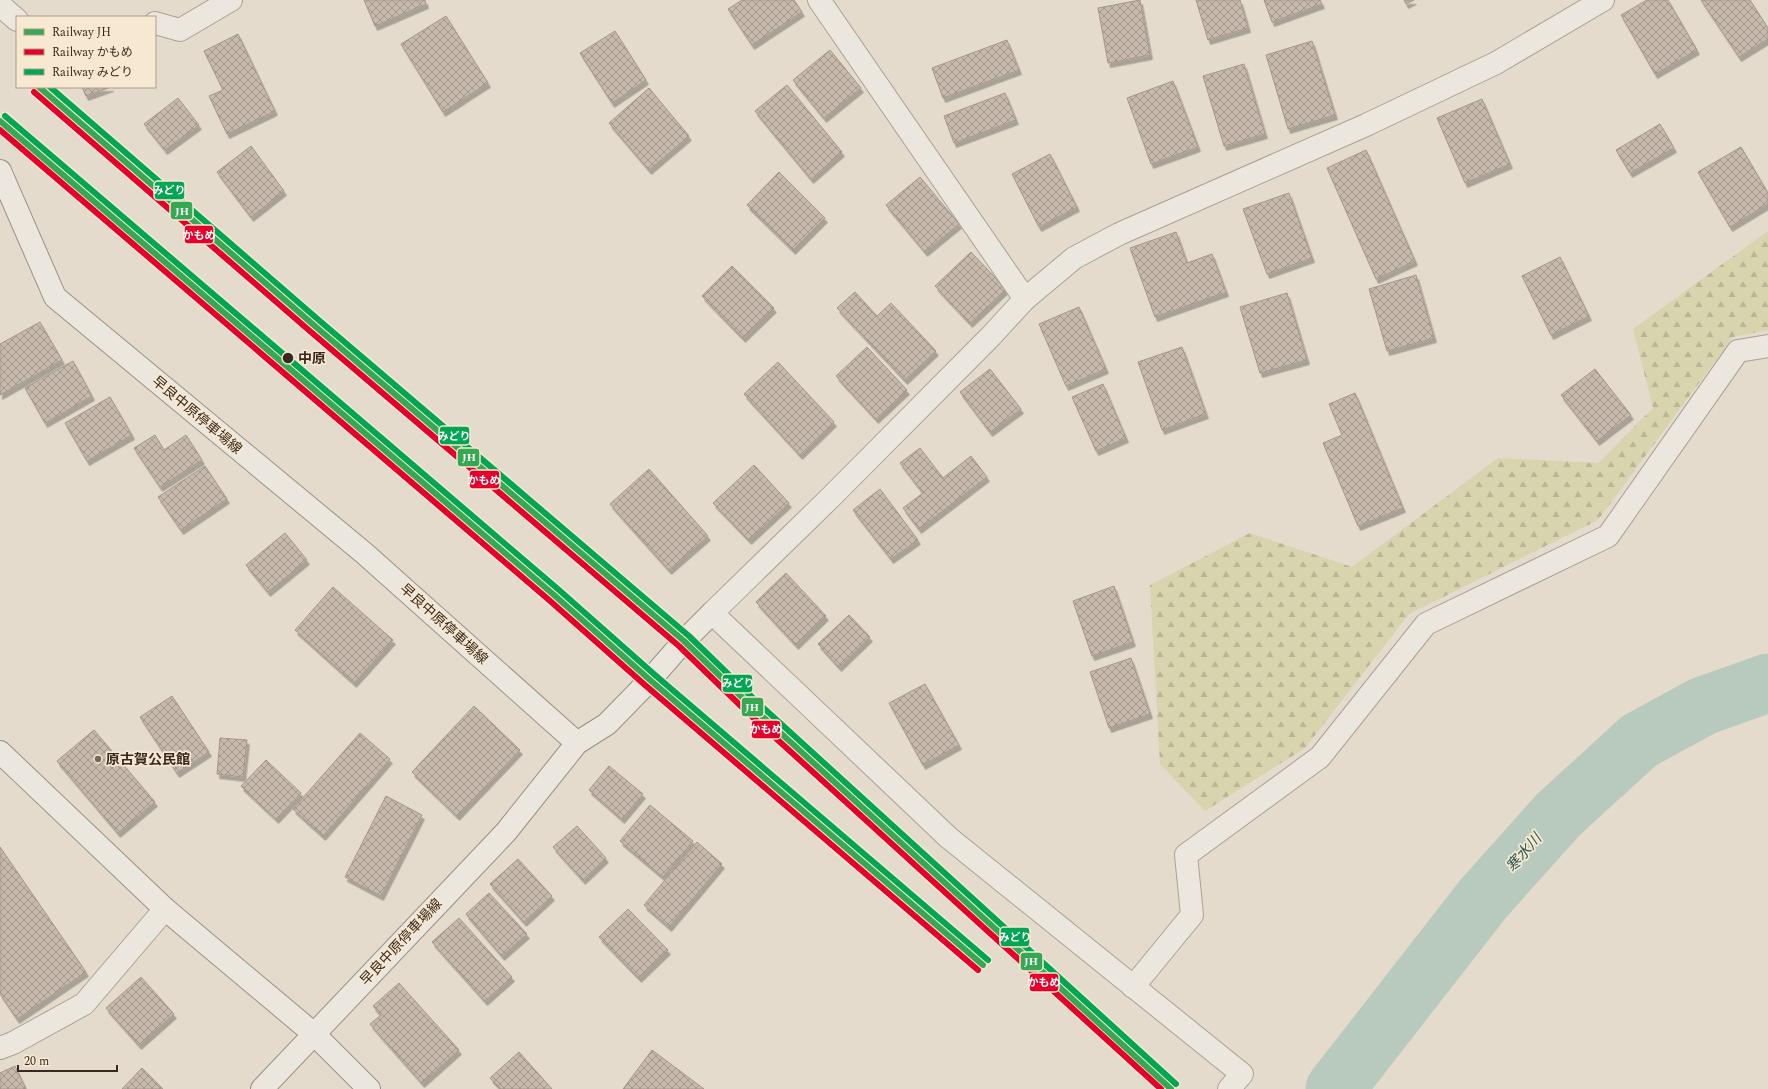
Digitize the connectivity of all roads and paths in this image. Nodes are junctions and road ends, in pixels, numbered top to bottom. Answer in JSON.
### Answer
{"nodes":[{"id":1,"x":819,"y":0,"type":"edge"},
{"id":2,"x":1604,"y":0,"type":"edge"},
{"id":3,"x":214,"y":3,"type":"edge"},
{"id":4,"x":0,"y":5,"type":"edge"},
{"id":5,"x":16,"y":19,"type":"edge"},
{"id":6,"x":156,"y":23,"type":"edge"},
{"id":7,"x":0,"y":171,"type":"edge"},
{"id":8,"x":1025,"y":299,"type":"junction"},
{"id":9,"x":1768,"y":346,"type":"edge"},
{"id":10,"x":712,"y":613,"type":"junction"},
{"id":11,"x":577,"y":743,"type":"junction"},
{"id":12,"x":0,"y":752,"type":"edge"},
{"id":13,"x":165,"y":909,"type":"junction"},
{"id":14,"x":1133,"y":987,"type":"junction"},
{"id":15,"x":314,"y":1034,"type":"junction"},
{"id":16,"x":0,"y":1048,"type":"edge"},
{"id":17,"x":262,"y":1089,"type":"edge"},
{"id":18,"x":369,"y":1089,"type":"edge"},
{"id":19,"x":1229,"y":1089,"type":"edge"}],
"edges":[{"from":1,"to":8,"type":"street"},
{"from":2,"to":8,"type":"street"},
{"from":3,"to":6,"type":"street"},
{"from":4,"to":5,"type":"street"},
{"from":7,"to":11,"type":"street","name":"早良中原停車場線"},
{"from":8,"to":10,"type":"street"},
{"from":9,"to":14,"type":"street"},
{"from":10,"to":11,"type":"street"},
{"from":10,"to":14,"type":"street"},
{"from":11,"to":15,"type":"street","name":"早良中原停車場線"},
{"from":12,"to":13,"type":"street"},
{"from":13,"to":15,"type":"street"},
{"from":13,"to":16,"type":"street"},
{"from":14,"to":19,"type":"street"},
{"from":15,"to":17,"type":"street","name":"早良中原停車場線"},
{"from":15,"to":18,"type":"street"}]}
